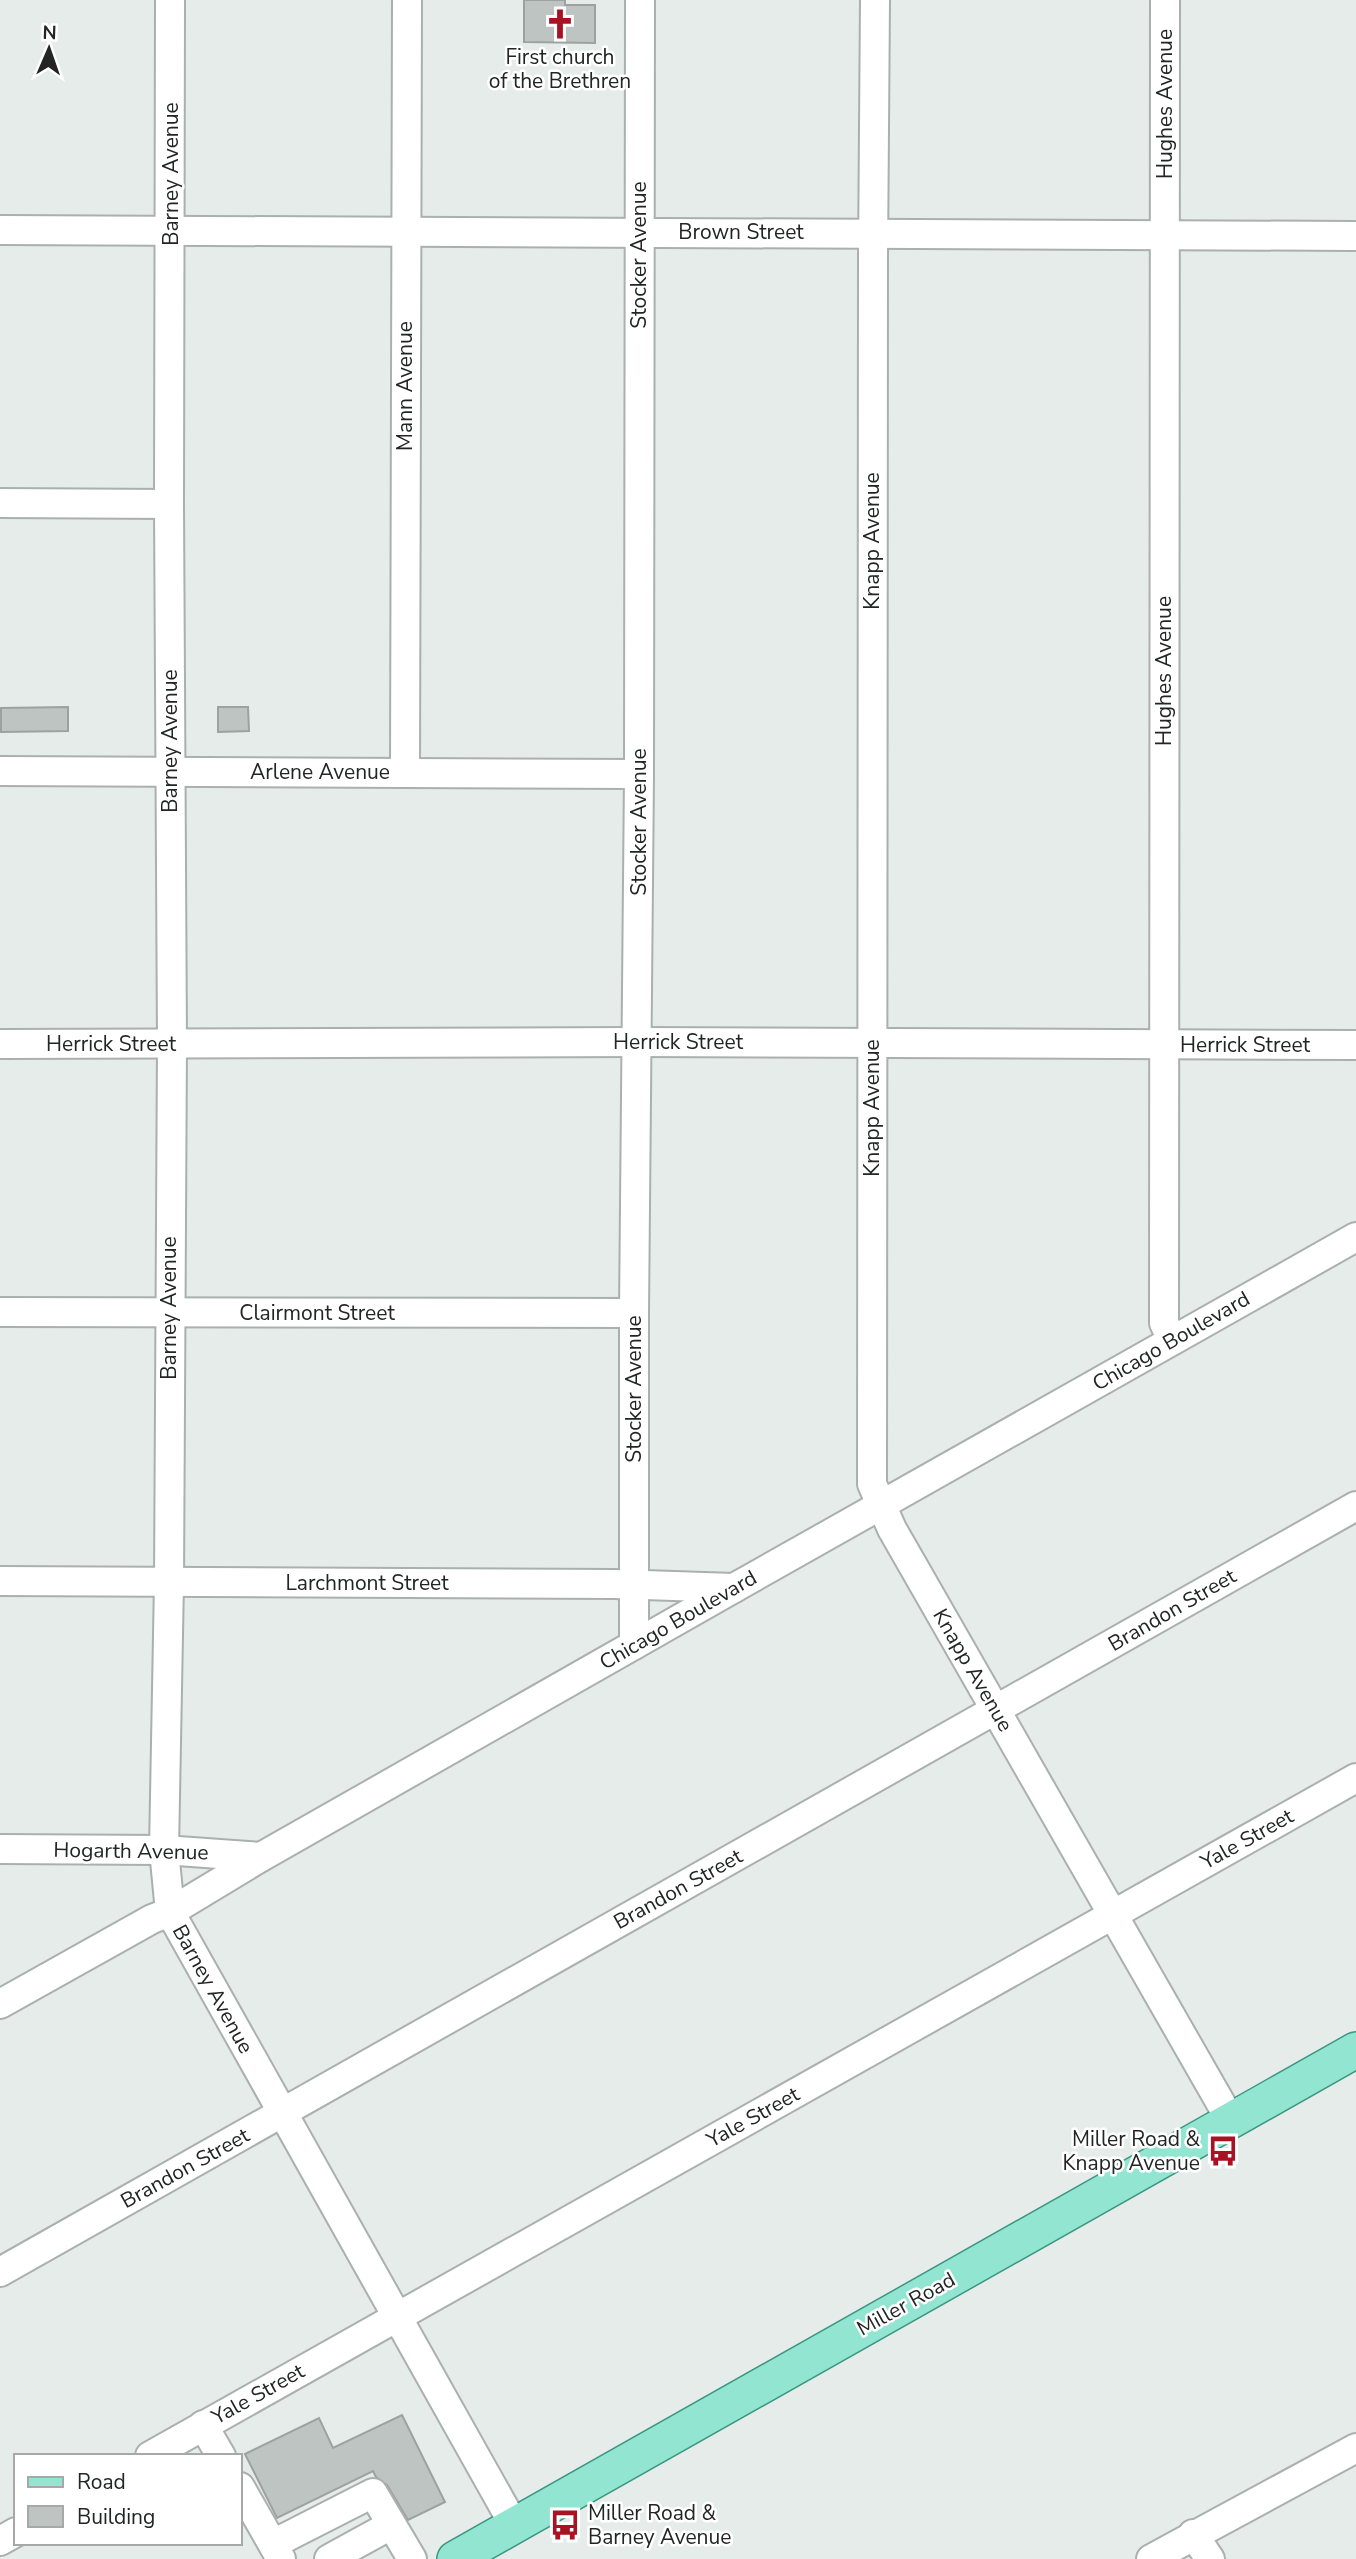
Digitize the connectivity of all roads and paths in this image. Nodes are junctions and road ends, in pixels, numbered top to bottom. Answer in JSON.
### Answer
{"nodes":[{"id":1,"x":170,"y":0,"type":"edge"},
{"id":2,"x":407,"y":0,"type":"edge"},
{"id":3,"x":640,"y":0,"type":"edge"},
{"id":4,"x":875,"y":0,"type":"edge"},
{"id":5,"x":1165,"y":0,"type":"edge"},
{"id":6,"x":0,"y":230,"type":"edge"},
{"id":7,"x":171,"y":230,"type":"junction"},
{"id":8,"x":405,"y":231,"type":"junction"},
{"id":9,"x":639,"y":231,"type":"junction"},
{"id":10,"x":873,"y":233,"type":"junction"},
{"id":11,"x":1166,"y":236,"type":"junction"},
{"id":12,"x":1356,"y":236,"type":"edge"},
{"id":13,"x":0,"y":503,"type":"edge"},
{"id":14,"x":169,"y":504,"type":"junction"},
{"id":15,"x":0,"y":771,"type":"edge"},
{"id":16,"x":170,"y":771,"type":"junction"},
{"id":17,"x":405,"y":772,"type":"junction"},
{"id":18,"x":639,"y":774,"type":"junction"},
{"id":19,"x":637,"y":1042,"type":"junction"},
{"id":20,"x":872,"y":1043,"type":"junction"},
{"id":21,"x":0,"y":1044,"type":"edge"},
{"id":22,"x":172,"y":1044,"type":"junction"},
{"id":23,"x":1163,"y":1045,"type":"junction"},
{"id":24,"x":1356,"y":1045,"type":"edge"},
{"id":25,"x":1356,"y":1237,"type":"edge"},
{"id":26,"x":0,"y":1312,"type":"edge"},
{"id":27,"x":169,"y":1312,"type":"junction"},
{"id":28,"x":634,"y":1313,"type":"junction"},
{"id":29,"x":1172,"y":1340,"type":"junction"},
{"id":30,"x":880,"y":1506,"type":"junction"},
{"id":31,"x":1356,"y":1506,"type":"edge"},
{"id":32,"x":0,"y":1581,"type":"edge"},
{"id":33,"x":169,"y":1582,"type":"junction"},
{"id":34,"x":634,"y":1585,"type":"junction"},
{"id":35,"x":734,"y":1588,"type":"junction"},
{"id":36,"x":634,"y":1645,"type":"junction"},
{"id":37,"x":996,"y":1709,"type":"junction"},
{"id":38,"x":1356,"y":1778,"type":"edge"},
{"id":39,"x":0,"y":1849,"type":"edge"},
{"id":40,"x":164,"y":1850,"type":"junction"},
{"id":41,"x":261,"y":1857,"type":"junction"},
{"id":42,"x":170,"y":1912,"type":"junction"},
{"id":43,"x":1113,"y":1915,"type":"junction"},
{"id":44,"x":0,"y":2004,"type":"edge"},
{"id":45,"x":1356,"y":2050,"type":"edge"},
{"id":46,"x":282,"y":2113,"type":"junction"},
{"id":47,"x":1231,"y":2121,"type":"junction"},
{"id":48,"x":0,"y":2272,"type":"edge"},
{"id":49,"x":397,"y":2316,"type":"junction"},
{"id":50,"x":204,"y":2425,"type":"junction"},
{"id":51,"x":1356,"y":2448,"type":"edge"},
{"id":52,"x":153,"y":2454,"type":"edge"},
{"id":53,"x":220,"y":2454,"type":"edge"},
{"id":54,"x":242,"y":2490,"type":"edge"},
{"id":55,"x":391,"y":2525,"type":"junction"},
{"id":56,"x":514,"y":2525,"type":"junction"},
{"id":57,"x":1193,"y":2534,"type":"junction"},
{"id":58,"x":277,"y":2551,"type":"edge"},
{"id":59,"x":329,"y":2559,"type":"edge"},
{"id":60,"x":412,"y":2559,"type":"edge"},
{"id":61,"x":455,"y":2559,"type":"edge"},
{"id":62,"x":1151,"y":2559,"type":"edge"},
{"id":63,"x":1210,"y":2559,"type":"edge"}],
"edges":[{"from":1,"to":7,"type":"street","name":"Barney Avenue"},
{"from":2,"to":8,"type":"street","name":"Mann Avenue"},
{"from":3,"to":9,"type":"street","name":"Stocker Avenue"},
{"from":4,"to":10,"type":"street","name":"Knapp Avenue"},
{"from":5,"to":11,"type":"street","name":"Hughes Avenue"},
{"from":6,"to":7,"type":"street","name":"Brown Street"},
{"from":7,"to":8,"type":"street","name":"Brown Street"},
{"from":7,"to":14,"type":"street","name":"Barney Avenue"},
{"from":8,"to":9,"type":"street","name":"Brown Street"},
{"from":8,"to":17,"type":"street","name":"Mann Avenue"},
{"from":9,"to":10,"type":"street","name":"Brown Street"},
{"from":9,"to":18,"type":"street","name":"Stocker Avenue"},
{"from":10,"to":11,"type":"street","name":"Brown Street"},
{"from":10,"to":20,"type":"street","name":"Knapp Avenue"},
{"from":11,"to":12,"type":"street","name":"Brown Street"},
{"from":11,"to":23,"type":"street","name":"Hughes Avenue"},
{"from":13,"to":14,"type":"street"},
{"from":14,"to":16,"type":"street","name":"Barney Avenue"},
{"from":15,"to":16,"type":"street","name":"Arlene Avenue"},
{"from":16,"to":17,"type":"street","name":"Arlene Avenue"},
{"from":16,"to":22,"type":"street","name":"Barney Avenue"},
{"from":17,"to":18,"type":"street","name":"Arlene Avenue"},
{"from":18,"to":19,"type":"street","name":"Stocker Avenue"},
{"from":19,"to":20,"type":"street","name":"Herrick Street"},
{"from":19,"to":22,"type":"street","name":"Herrick Street"},
{"from":19,"to":28,"type":"street","name":"Stocker Avenue"},
{"from":20,"to":23,"type":"street","name":"Herrick Street"},
{"from":20,"to":30,"type":"street","name":"Knapp Avenue"},
{"from":21,"to":22,"type":"street","name":"Herrick Street"},
{"from":22,"to":27,"type":"street","name":"Barney Avenue"},
{"from":23,"to":24,"type":"street","name":"Herrick Street"},
{"from":23,"to":29,"type":"street","name":"Hughes Avenue"},
{"from":25,"to":29,"type":"street","name":"Chicago Boulevard"},
{"from":26,"to":27,"type":"street","name":"Clairmont Street"},
{"from":27,"to":28,"type":"street","name":"Clairmont Street"},
{"from":27,"to":33,"type":"street","name":"Barney Avenue"},
{"from":28,"to":34,"type":"street","name":"Stocker Avenue"},
{"from":29,"to":30,"type":"street","name":"Chicago Boulevard"},
{"from":30,"to":35,"type":"street","name":"Chicago Boulevard"},
{"from":30,"to":37,"type":"street","name":"Knapp Avenue"},
{"from":31,"to":37,"type":"street","name":"Brandon Street"},
{"from":32,"to":33,"type":"street","name":"Larchmont Street"},
{"from":33,"to":34,"type":"street","name":"Larchmont Street"},
{"from":33,"to":40,"type":"street","name":"Barney Avenue"},
{"from":34,"to":35,"type":"street","name":"Larchmont Street"},
{"from":34,"to":36,"type":"street","name":"Stocker Avenue"},
{"from":35,"to":36,"type":"street","name":"Chicago Boulevard"},
{"from":36,"to":41,"type":"street","name":"Chicago Boulevard"},
{"from":37,"to":43,"type":"street","name":"Knapp Avenue"},
{"from":37,"to":46,"type":"street","name":"Brandon Street"},
{"from":38,"to":43,"type":"street","name":"Yale Street"},
{"from":39,"to":40,"type":"street","name":"Hogarth Avenue"},
{"from":40,"to":41,"type":"street","name":"Hogarth Avenue"},
{"from":40,"to":42,"type":"street","name":"Barney Avenue"},
{"from":41,"to":42,"type":"street","name":"Chicago Boulevard"},
{"from":42,"to":44,"type":"street","name":"Chicago Boulevard"},
{"from":42,"to":46,"type":"street","name":"Barney Avenue"},
{"from":43,"to":47,"type":"street","name":"Knapp Avenue"},
{"from":43,"to":49,"type":"street","name":"Yale Street"},
{"from":45,"to":47,"type":"main road","name":"Miller Road"},
{"from":46,"to":48,"type":"street","name":"Brandon Street"},
{"from":46,"to":49,"type":"street","name":"Barney Avenue"},
{"from":47,"to":56,"type":"main road","name":"Miller Road"},
{"from":49,"to":50,"type":"street","name":"Yale Street"},
{"from":49,"to":56,"type":"street","name":"Barney Avenue"},
{"from":50,"to":52,"type":"street","name":"Yale Street"},
{"from":50,"to":53,"type":"street"},
{"from":51,"to":57,"type":"street"},
{"from":54,"to":58,"type":"street"},
{"from":55,"to":58,"type":"street"},
{"from":55,"to":59,"type":"street"},
{"from":55,"to":60,"type":"street"},
{"from":56,"to":61,"type":"main road","name":"Miller Road"},
{"from":57,"to":62,"type":"street"},
{"from":57,"to":63,"type":"street"}]}
